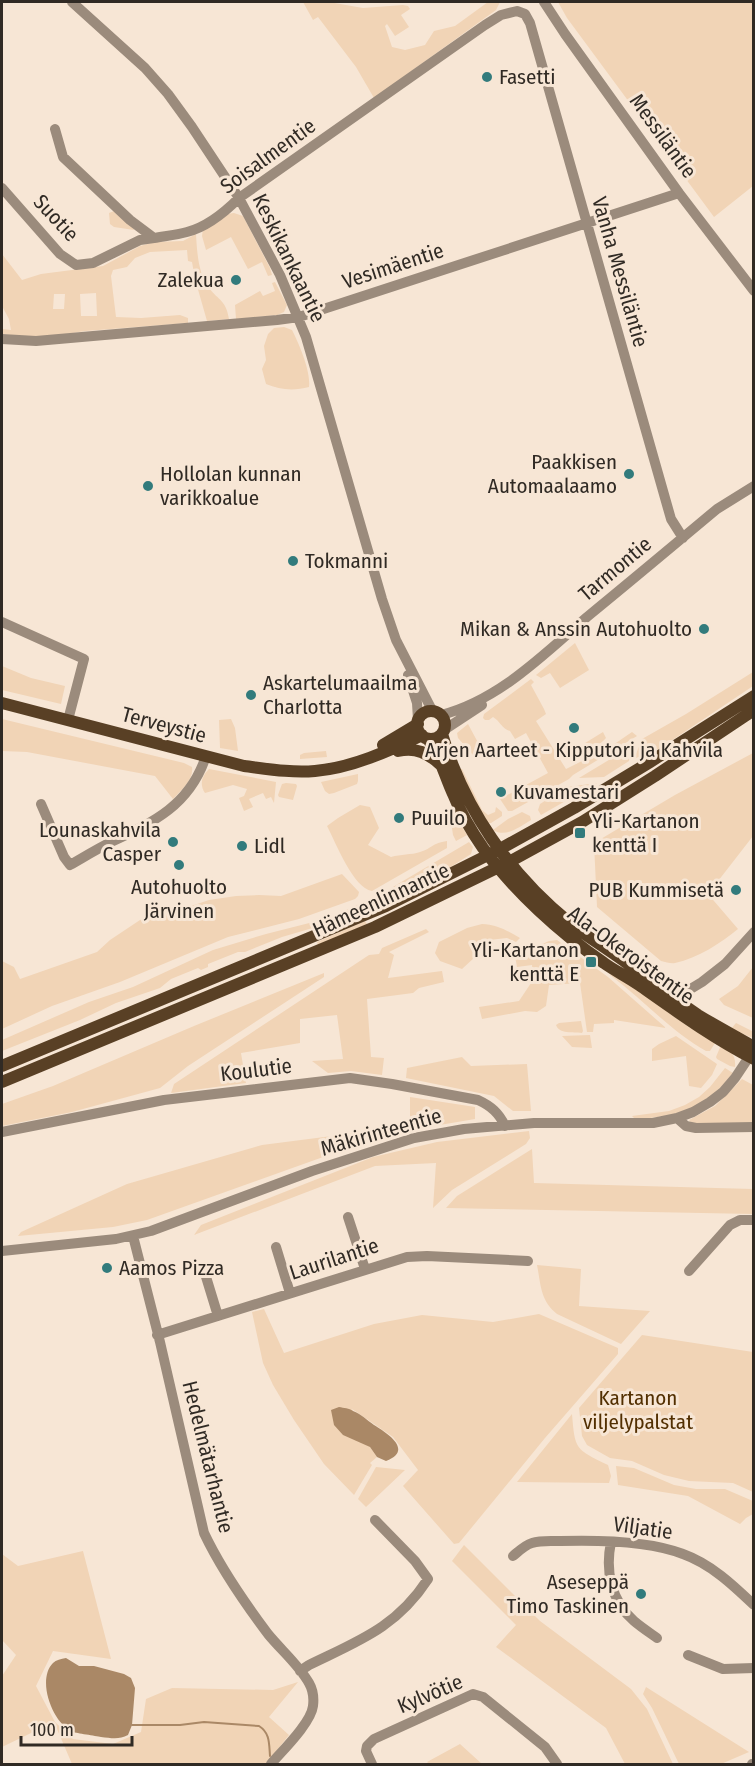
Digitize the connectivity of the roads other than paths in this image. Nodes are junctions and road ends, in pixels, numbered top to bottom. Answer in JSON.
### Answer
{"nodes":[{"id":1,"x":73,"y":2,"type":"edge"},
{"id":2,"x":544,"y":2,"type":"edge"},
{"id":3,"x":525,"y":14,"type":"joint"},
{"id":4,"x":55,"y":129,"type":"dead end"},
{"id":5,"x":2,"y":188,"type":"edge"},
{"id":6,"x":679,"y":192,"type":"junction"},
{"id":7,"x":239,"y":198,"type":"junction"},
{"id":8,"x":586,"y":224,"type":"junction"},
{"id":9,"x":154,"y":238,"type":"junction"},
{"id":10,"x":753,"y":291,"type":"edge"},
{"id":11,"x":299,"y":317,"type":"junction"},
{"id":12,"x":2,"y":339,"type":"edge"},
{"id":13,"x":753,"y":486,"type":"edge"},
{"id":14,"x":683,"y":538,"type":"junction"},
{"id":15,"x":2,"y":622,"type":"edge"},
{"id":16,"x":401,"y":652,"type":"junction"},
{"id":17,"x":505,"y":685,"type":"junction"},
{"id":18,"x":753,"y":696,"type":"edge"},
{"id":19,"x":2,"y":703,"type":"edge"},
{"id":20,"x":753,"y":710,"type":"edge"},
{"id":21,"x":437,"y":714,"type":"junction"},
{"id":22,"x":68,"y":720,"type":"junction"},
{"id":23,"x":421,"y":730,"type":"junction"},
{"id":24,"x":443,"y":732,"type":"junction"},
{"id":25,"x":206,"y":756,"type":"junction"},
{"id":26,"x":442,"y":766,"type":"junction"},
{"id":27,"x":321,"y":770,"type":"junction"},
{"id":28,"x":41,"y":804,"type":"dead end"},
{"id":29,"x":494,"y":852,"type":"junction"},
{"id":30,"x":503,"y":865,"type":"junction"},
{"id":31,"x":753,"y":932,"type":"edge"},
{"id":32,"x":671,"y":1001,"type":"junction"},
{"id":33,"x":752,"y":1054,"type":"edge"},
{"id":34,"x":2,"y":1066,"type":"edge"},
{"id":35,"x":2,"y":1082,"type":"edge"},
{"id":36,"x":677,"y":1118,"type":"junction"},
{"id":37,"x":505,"y":1126,"type":"junction"},
{"id":38,"x":753,"y":1127,"type":"edge"},
{"id":39,"x":2,"y":1132,"type":"edge"},
{"id":40,"x":348,"y":1217,"type":"dead end"},
{"id":41,"x":753,"y":1220,"type":"edge"},
{"id":42,"x":133,"y":1236,"type":"junction"},
{"id":43,"x":276,"y":1247,"type":"dead end"},
{"id":44,"x":2,"y":1251,"type":"edge"},
{"id":45,"x":528,"y":1262,"type":"dead end"},
{"id":46,"x":203,"y":1267,"type":"dead end"},
{"id":47,"x":365,"y":1269,"type":"junction"},
{"id":48,"x":689,"y":1271,"type":"dead end"},
{"id":49,"x":290,"y":1293,"type":"junction"},
{"id":50,"x":218,"y":1316,"type":"junction"},
{"id":51,"x":157,"y":1335,"type":"junction"},
{"id":52,"x":375,"y":1521,"type":"dead end"},
{"id":53,"x":611,"y":1542,"type":"junction"},
{"id":54,"x":513,"y":1556,"type":"dead end"},
{"id":55,"x":753,"y":1605,"type":"edge"},
{"id":56,"x":657,"y":1638,"type":"dead end"},
{"id":57,"x":688,"y":1655,"type":"dead end"},
{"id":58,"x":753,"y":1668,"type":"edge"},
{"id":59,"x":300,"y":1671,"type":"junction"},
{"id":60,"x":271,"y":1764,"type":"edge"},
{"id":61,"x":372,"y":1764,"type":"edge"},
{"id":62,"x":557,"y":1764,"type":"edge"}],
"edges":[{"from":1,"to":7,"type":"street","name":"Keskikankaantie"},
{"from":2,"to":6,"type":"street","name":"Messiläntie"},
{"from":3,"to":7,"type":"street","name":"Soisalmentie"},
{"from":3,"to":8,"type":"street","name":"Vanha Messiläntie"},
{"from":4,"to":9,"type":"street"},
{"from":5,"to":9,"type":"street","name":"Suotie"},
{"from":6,"to":8,"type":"street","name":"Vesimäentie"},
{"from":6,"to":10,"type":"street","name":"Messiläntie"},
{"from":7,"to":9,"type":"street","name":"Soisalmentie"},
{"from":7,"to":11,"type":"street","name":"Keskikankaantie"},
{"from":8,"to":11,"type":"street","name":"Vesimäentie"},
{"from":8,"to":14,"type":"street","name":"Vanha Messiläntie"},
{"from":11,"to":12,"type":"street","name":"Vesimäentie"},
{"from":11,"to":16,"type":"street","name":"Keskikankaantie"},
{"from":13,"to":14,"type":"street","name":"Tarmontie"},
{"from":14,"to":17,"type":"street","name":"Tarmontie"},
{"from":15,"to":22,"type":"street"},
{"from":16,"to":21,"type":"street","name":"Keskikankaantie"},
{"from":16,"to":23,"type":"street","name":"Keskikankaantie"},
{"from":17,"to":21,"type":"street","name":"Tarmontie"},
{"from":17,"to":24,"type":"street","name":"Tarmontie"},
{"from":18,"to":29,"type":"main road","name":"Hämeenlinnantie"},
{"from":19,"to":22,"type":"main road","name":"Terveystie"},
{"from":20,"to":30,"type":"main road","name":"Hämeenlinnantie"},
{"from":21,"to":23,"type":"main road"},
{"from":21,"to":24,"type":"main road"},
{"from":22,"to":25,"type":"main road","name":"Terveystie"},
{"from":23,"to":24,"type":"main road"},
{"from":23,"to":26,"type":"main road","name":"Keskikankaantie"},
{"from":23,"to":27,"type":"main road","name":"Terveystie"},
{"from":24,"to":29,"type":"main road"},
{"from":25,"to":27,"type":"main road","name":"Terveystie"},
{"from":25,"to":28,"type":"street"},
{"from":26,"to":27,"type":"main road","name":"Terveystie"},
{"from":26,"to":29,"type":"main road","name":"Keskikankaantie"},
{"from":29,"to":30,"type":"main road","name":"Ala-Okeroistentie"},
{"from":29,"to":34,"type":"main road","name":"Hämeenlinnantie"},
{"from":30,"to":32,"type":"main road","name":"Ala-Okeroistentie"},
{"from":30,"to":35,"type":"main road","name":"Hämeenlinnantie"},
{"from":31,"to":32,"type":"street"},
{"from":32,"to":33,"type":"main road","name":"Ala-Okeroistentie"},
{"from":33,"to":36,"type":"street","name":"Mäkirinteentie"},
{"from":36,"to":37,"type":"street","name":"Mäkirinteentie"},
{"from":36,"to":38,"type":"street"},
{"from":37,"to":39,"type":"street","name":"Koulutie"},
{"from":37,"to":42,"type":"street","name":"Mäkirinteentie"},
{"from":40,"to":47,"type":"street"},
{"from":41,"to":48,"type":"street"},
{"from":42,"to":44,"type":"street","name":"Mäkirinteentie"},
{"from":42,"to":51,"type":"street","name":"Hedelmätarhantie"},
{"from":43,"to":49,"type":"street"},
{"from":45,"to":47,"type":"street","name":"Laurilantie"},
{"from":46,"to":50,"type":"street"},
{"from":47,"to":49,"type":"street","name":"Laurilantie"},
{"from":49,"to":50,"type":"street","name":"Laurilantie"},
{"from":50,"to":51,"type":"street","name":"Laurilantie"},
{"from":51,"to":59,"type":"street","name":"Hedelmätarhantie"},
{"from":52,"to":59,"type":"street"},
{"from":53,"to":54,"type":"street","name":"Viljatie"},
{"from":53,"to":55,"type":"street","name":"Viljatie"},
{"from":53,"to":56,"type":"street"},
{"from":57,"to":58,"type":"street"},
{"from":59,"to":60,"type":"street","name":"Hedelmätarhantie"},
{"from":61,"to":62,"type":"street","name":"Kylvötie"}]}
